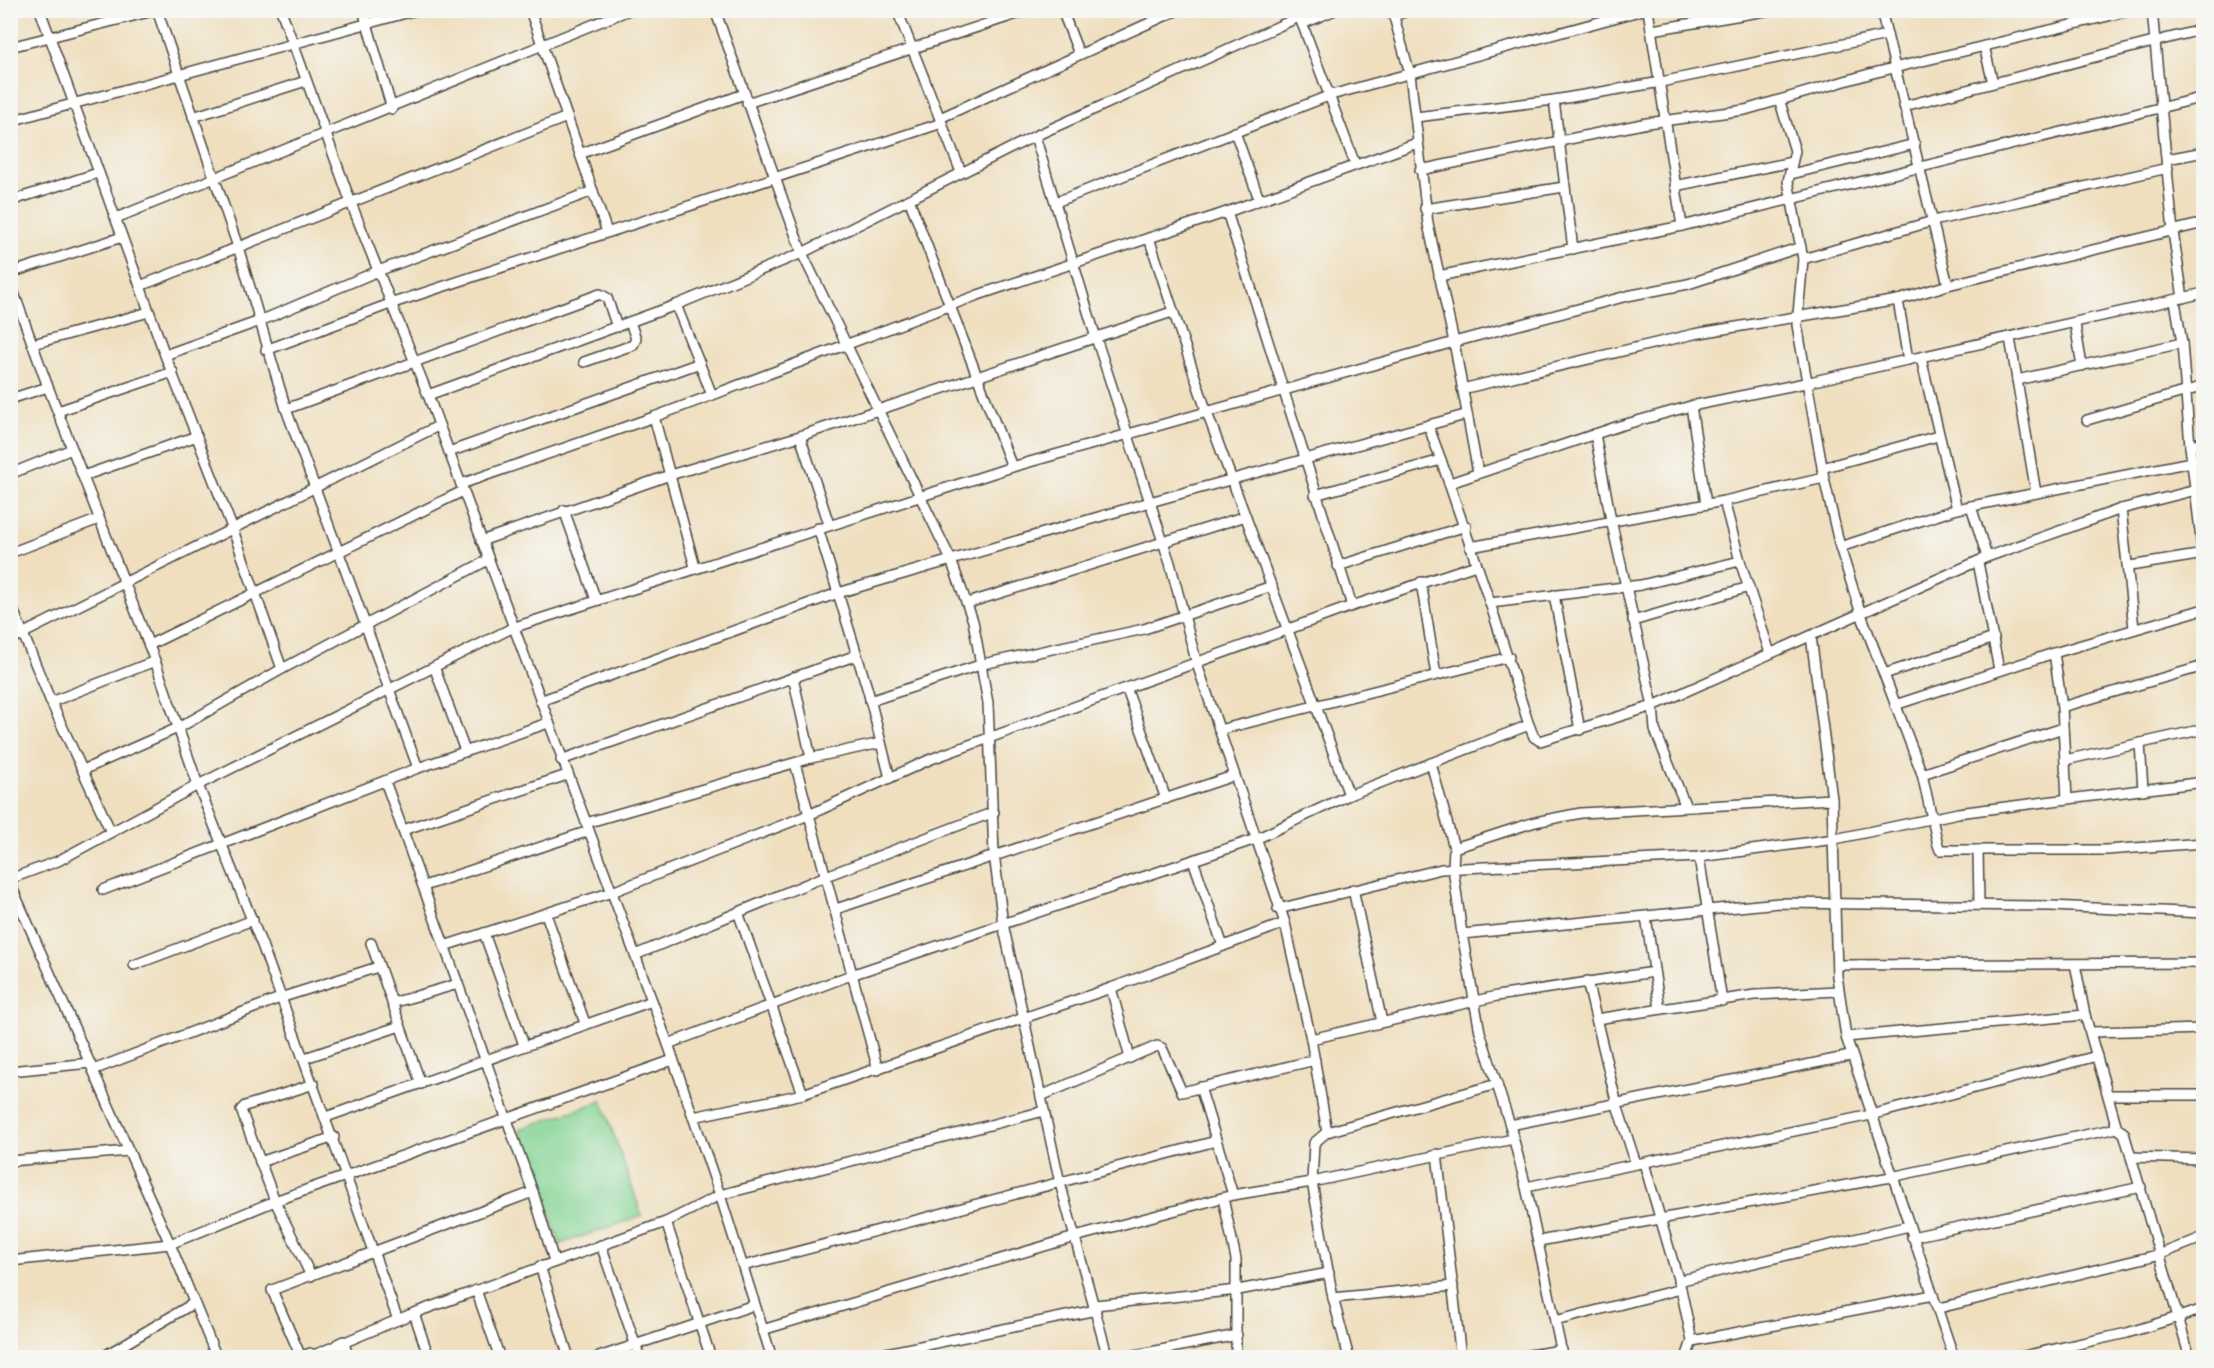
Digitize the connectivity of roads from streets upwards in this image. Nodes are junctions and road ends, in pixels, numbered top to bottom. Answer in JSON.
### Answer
{"nodes":[{"id":1,"x":40,"y":10,"type":"edge"},
{"id":2,"x":157,"y":10,"type":"edge"},
{"id":3,"x":281,"y":10,"type":"edge"},
{"id":4,"x":363,"y":10,"type":"edge"},
{"id":5,"x":417,"y":10,"type":"edge"},
{"id":6,"x":530,"y":10,"type":"edge"},
{"id":7,"x":629,"y":10,"type":"edge"},
{"id":8,"x":715,"y":10,"type":"edge"},
{"id":9,"x":897,"y":10,"type":"edge"},
{"id":10,"x":1029,"y":10,"type":"edge"},
{"id":11,"x":1062,"y":10,"type":"edge"},
{"id":12,"x":1178,"y":10,"type":"edge"},
{"id":13,"x":1335,"y":10,"type":"edge"},
{"id":14,"x":1410,"y":10,"type":"edge"},
{"id":15,"x":1643,"y":10,"type":"edge"},
{"id":16,"x":1648,"y":10,"type":"edge"},
{"id":17,"x":1771,"y":10,"type":"edge"},
{"id":18,"x":1881,"y":10,"type":"edge"},
{"id":19,"x":2133,"y":10,"type":"edge"},
{"id":20,"x":2152,"y":10,"type":"edge"},
{"id":21,"x":1393,"y":13,"type":"edge"},
{"id":22,"x":1300,"y":17,"type":"edge"},
{"id":23,"x":367,"y":24,"type":"junction"},
{"id":24,"x":2204,"y":29,"type":"edge"},
{"id":25,"x":1652,"y":30,"type":"junction"},
{"id":26,"x":1887,"y":35,"type":"junction"},
{"id":27,"x":50,"y":38,"type":"junction"},
{"id":28,"x":2155,"y":42,"type":"junction"},
{"id":29,"x":541,"y":45,"type":"junction"},
{"id":30,"x":293,"y":46,"type":"junction"},
{"id":31,"x":1984,"y":46,"type":"junction"},
{"id":32,"x":10,"y":47,"type":"edge"},
{"id":33,"x":913,"y":50,"type":"junction"},
{"id":34,"x":1079,"y":54,"type":"junction"},
{"id":35,"x":1894,"y":67,"type":"junction"},
{"id":36,"x":1410,"y":74,"type":"junction"},
{"id":37,"x":179,"y":76,"type":"junction"},
{"id":38,"x":306,"y":81,"type":"junction"},
{"id":39,"x":1661,"y":82,"type":"junction"},
{"id":40,"x":1993,"y":83,"type":"junction"},
{"id":41,"x":1331,"y":95,"type":"junction"},
{"id":42,"x":2204,"y":97,"type":"edge"},
{"id":43,"x":746,"y":99,"type":"junction"},
{"id":44,"x":1554,"y":100,"type":"junction"},
{"id":45,"x":1780,"y":102,"type":"junction"},
{"id":46,"x":74,"y":104,"type":"junction"},
{"id":47,"x":1904,"y":106,"type":"junction"},
{"id":48,"x":2162,"y":107,"type":"junction"},
{"id":49,"x":392,"y":109,"type":"junction"},
{"id":50,"x":193,"y":117,"type":"junction"},
{"id":51,"x":567,"y":117,"type":"junction"},
{"id":52,"x":1416,"y":117,"type":"junction"},
{"id":53,"x":1666,"y":120,"type":"junction"},
{"id":54,"x":10,"y":121,"type":"edge"},
{"id":55,"x":941,"y":121,"type":"junction"},
{"id":56,"x":1235,"y":132,"type":"junction"},
{"id":57,"x":327,"y":134,"type":"junction"},
{"id":58,"x":1035,"y":136,"type":"junction"},
{"id":59,"x":1559,"y":141,"type":"junction"},
{"id":60,"x":1418,"y":143,"type":"junction"},
{"id":61,"x":1914,"y":144,"type":"junction"},
{"id":62,"x":2204,"y":152,"type":"edge"},
{"id":63,"x":582,"y":153,"type":"junction"},
{"id":64,"x":1792,"y":162,"type":"junction"},
{"id":65,"x":1355,"y":164,"type":"junction"},
{"id":66,"x":2168,"y":164,"type":"junction"},
{"id":67,"x":1920,"y":168,"type":"junction"},
{"id":68,"x":1420,"y":170,"type":"junction"},
{"id":69,"x":961,"y":172,"type":"junction"},
{"id":70,"x":98,"y":173,"type":"junction"},
{"id":71,"x":1791,"y":174,"type":"junction"},
{"id":72,"x":775,"y":177,"type":"junction"},
{"id":73,"x":216,"y":180,"type":"junction"},
{"id":74,"x":1675,"y":186,"type":"junction"},
{"id":75,"x":1564,"y":188,"type":"junction"},
{"id":76,"x":593,"y":191,"type":"junction"},
{"id":77,"x":909,"y":198,"type":"junction"},
{"id":78,"x":1259,"y":199,"type":"junction"},
{"id":79,"x":1790,"y":200,"type":"junction"},
{"id":80,"x":10,"y":201,"type":"edge"},
{"id":81,"x":1056,"y":202,"type":"junction"},
{"id":82,"x":351,"y":203,"type":"junction"},
{"id":83,"x":1425,"y":209,"type":"junction"},
{"id":84,"x":1227,"y":212,"type":"junction"},
{"id":85,"x":116,"y":218,"type":"junction"},
{"id":86,"x":1933,"y":221,"type":"junction"},
{"id":87,"x":2204,"y":223,"type":"edge"},
{"id":88,"x":1682,"y":226,"type":"junction"},
{"id":89,"x":607,"y":232,"type":"junction"},
{"id":90,"x":2173,"y":232,"type":"junction"},
{"id":91,"x":122,"y":237,"type":"junction"},
{"id":92,"x":1149,"y":238,"type":"junction"},
{"id":93,"x":238,"y":247,"type":"junction"},
{"id":94,"x":1801,"y":247,"type":"junction"},
{"id":95,"x":1573,"y":249,"type":"junction"},
{"id":96,"x":802,"y":252,"type":"junction"},
{"id":97,"x":1803,"y":259,"type":"junction"},
{"id":98,"x":1075,"y":262,"type":"junction"},
{"id":99,"x":378,"y":271,"type":"junction"},
{"id":100,"x":10,"y":273,"type":"edge"},
{"id":101,"x":1438,"y":276,"type":"junction"},
{"id":102,"x":10,"y":282,"type":"edge"},
{"id":103,"x":1948,"y":285,"type":"junction"},
{"id":104,"x":140,"y":286,"type":"junction"},
{"id":105,"x":2204,"y":293,"type":"edge"},
{"id":106,"x":1899,"y":300,"type":"junction"},
{"id":107,"x":2179,"y":300,"type":"junction"},
{"id":108,"x":390,"y":304,"type":"junction"},
{"id":109,"x":676,"y":305,"type":"junction"},
{"id":110,"x":950,"y":305,"type":"junction"},
{"id":111,"x":150,"y":312,"type":"junction"},
{"id":112,"x":1172,"y":312,"type":"junction"},
{"id":113,"x":1797,"y":317,"type":"junction"},
{"id":114,"x":260,"y":321,"type":"junction"},
{"id":115,"x":630,"y":322,"type":"junction"},
{"id":116,"x":2075,"y":324,"type":"junction"},
{"id":117,"x":617,"y":327,"type":"junction"},
{"id":118,"x":1096,"y":338,"type":"junction"},
{"id":119,"x":2010,"y":338,"type":"junction"},
{"id":120,"x":1454,"y":342,"type":"junction"},
{"id":121,"x":2182,"y":343,"type":"junction"},
{"id":122,"x":33,"y":344,"type":"junction"},
{"id":123,"x":846,"y":346,"type":"junction"},
{"id":124,"x":266,"y":350,"type":"junction"},
{"id":125,"x":165,"y":355,"type":"junction"},
{"id":126,"x":1921,"y":358,"type":"junction"},
{"id":127,"x":412,"y":360,"type":"junction"},
{"id":128,"x":1908,"y":360,"type":"junction"},
{"id":129,"x":584,"y":362,"type":"dead end"},
{"id":130,"x":700,"y":363,"type":"junction"},
{"id":131,"x":2082,"y":366,"type":"junction"},
{"id":132,"x":173,"y":372,"type":"junction"},
{"id":133,"x":979,"y":376,"type":"junction"},
{"id":134,"x":2017,"y":380,"type":"junction"},
{"id":135,"x":1805,"y":383,"type":"junction"},
{"id":136,"x":2204,"y":386,"type":"edge"},
{"id":137,"x":48,"y":387,"type":"junction"},
{"id":138,"x":1282,"y":389,"type":"junction"},
{"id":139,"x":1462,"y":389,"type":"junction"},
{"id":140,"x":2186,"y":392,"type":"junction"},
{"id":141,"x":428,"y":395,"type":"junction"},
{"id":142,"x":712,"y":395,"type":"junction"},
{"id":143,"x":10,"y":399,"type":"edge"},
{"id":144,"x":1691,"y":406,"type":"junction"},
{"id":145,"x":286,"y":409,"type":"junction"},
{"id":146,"x":879,"y":410,"type":"junction"},
{"id":147,"x":1206,"y":410,"type":"junction"},
{"id":148,"x":58,"y":411,"type":"junction"},
{"id":149,"x":1465,"y":415,"type":"junction"},
{"id":150,"x":654,"y":417,"type":"junction"},
{"id":151,"x":2087,"y":420,"type":"dead end"},
{"id":152,"x":1428,"y":425,"type":"junction"},
{"id":153,"x":438,"y":426,"type":"junction"},
{"id":154,"x":1127,"y":433,"type":"junction"},
{"id":155,"x":1594,"y":434,"type":"junction"},
{"id":156,"x":197,"y":436,"type":"junction"},
{"id":157,"x":800,"y":436,"type":"junction"},
{"id":158,"x":1938,"y":436,"type":"junction"},
{"id":159,"x":2204,"y":441,"type":"edge"},
{"id":160,"x":2190,"y":446,"type":"junction"},
{"id":161,"x":72,"y":449,"type":"junction"},
{"id":162,"x":449,"y":452,"type":"junction"},
{"id":163,"x":1304,"y":460,"type":"junction"},
{"id":164,"x":1441,"y":460,"type":"junction"},
{"id":165,"x":2191,"y":462,"type":"junction"},
{"id":166,"x":1012,"y":466,"type":"junction"},
{"id":167,"x":1822,"y":468,"type":"junction"},
{"id":168,"x":1478,"y":473,"type":"junction"},
{"id":169,"x":10,"y":474,"type":"edge"},
{"id":170,"x":670,"y":475,"type":"junction"},
{"id":171,"x":82,"y":476,"type":"junction"},
{"id":172,"x":1824,"y":478,"type":"junction"},
{"id":173,"x":1233,"y":480,"type":"junction"},
{"id":174,"x":1450,"y":483,"type":"junction"},
{"id":175,"x":314,"y":486,"type":"junction"},
{"id":176,"x":462,"y":487,"type":"junction"},
{"id":177,"x":2199,"y":489,"type":"edge"},
{"id":178,"x":2036,"y":493,"type":"junction"},
{"id":179,"x":1315,"y":495,"type":"junction"},
{"id":180,"x":920,"y":496,"type":"junction"},
{"id":181,"x":1724,"y":501,"type":"junction"},
{"id":182,"x":1150,"y":502,"type":"junction"},
{"id":183,"x":1706,"y":504,"type":"junction"},
{"id":184,"x":1971,"y":506,"type":"junction"},
{"id":185,"x":1956,"y":509,"type":"junction"},
{"id":186,"x":2121,"y":509,"type":"junction"},
{"id":187,"x":564,"y":510,"type":"junction"},
{"id":188,"x":1246,"y":516,"type":"junction"},
{"id":189,"x":99,"y":519,"type":"junction"},
{"id":190,"x":1611,"y":520,"type":"junction"},
{"id":191,"x":830,"y":524,"type":"junction"},
{"id":192,"x":1466,"y":526,"type":"junction"},
{"id":193,"x":818,"y":528,"type":"junction"},
{"id":194,"x":233,"y":530,"type":"junction"},
{"id":195,"x":481,"y":541,"type":"junction"},
{"id":196,"x":1163,"y":542,"type":"junction"},
{"id":197,"x":1470,"y":547,"type":"junction"},
{"id":198,"x":1840,"y":547,"type":"junction"},
{"id":199,"x":10,"y":553,"type":"edge"},
{"id":200,"x":338,"y":553,"type":"junction"},
{"id":201,"x":2203,"y":554,"type":"edge"},
{"id":202,"x":1982,"y":559,"type":"junction"},
{"id":203,"x":951,"y":560,"type":"junction"},
{"id":204,"x":488,"y":561,"type":"junction"},
{"id":205,"x":1740,"y":561,"type":"junction"},
{"id":206,"x":1476,"y":565,"type":"junction"},
{"id":207,"x":2204,"y":565,"type":"edge"},
{"id":208,"x":1338,"y":566,"type":"junction"},
{"id":209,"x":2130,"y":566,"type":"junction"},
{"id":210,"x":695,"y":567,"type":"junction"},
{"id":211,"x":1421,"y":582,"type":"junction"},
{"id":212,"x":124,"y":585,"type":"junction"},
{"id":213,"x":1272,"y":586,"type":"junction"},
{"id":214,"x":1628,"y":587,"type":"junction"},
{"id":215,"x":1749,"y":587,"type":"junction"},
{"id":216,"x":255,"y":592,"type":"junction"},
{"id":217,"x":838,"y":592,"type":"junction"},
{"id":218,"x":1554,"y":596,"type":"junction"},
{"id":219,"x":596,"y":600,"type":"junction"},
{"id":220,"x":10,"y":602,"type":"edge"},
{"id":221,"x":968,"y":603,"type":"junction"},
{"id":222,"x":1490,"y":603,"type":"junction"},
{"id":223,"x":1352,"y":606,"type":"junction"},
{"id":224,"x":2204,"y":609,"type":"edge"},
{"id":225,"x":1861,"y":614,"type":"junction"},
{"id":226,"x":1184,"y":617,"type":"junction"},
{"id":227,"x":1633,"y":621,"type":"junction"},
{"id":228,"x":364,"y":625,"type":"junction"},
{"id":229,"x":512,"y":628,"type":"junction"},
{"id":230,"x":2134,"y":628,"type":"junction"},
{"id":231,"x":1288,"y":629,"type":"junction"},
{"id":232,"x":24,"y":633,"type":"junction"},
{"id":233,"x":1811,"y":636,"type":"junction"},
{"id":234,"x":1994,"y":638,"type":"junction"},
{"id":235,"x":10,"y":640,"type":"edge"},
{"id":236,"x":149,"y":645,"type":"junction"},
{"id":237,"x":1770,"y":653,"type":"junction"},
{"id":238,"x":2054,"y":653,"type":"junction"},
{"id":239,"x":857,"y":655,"type":"junction"},
{"id":240,"x":1509,"y":657,"type":"junction"},
{"id":241,"x":155,"y":661,"type":"junction"},
{"id":242,"x":983,"y":664,"type":"junction"},
{"id":243,"x":1197,"y":664,"type":"junction"},
{"id":244,"x":2204,"y":666,"type":"edge"},
{"id":245,"x":282,"y":669,"type":"junction"},
{"id":246,"x":435,"y":669,"type":"junction"},
{"id":247,"x":1999,"y":670,"type":"junction"},
{"id":248,"x":1884,"y":674,"type":"junction"},
{"id":249,"x":1436,"y":675,"type":"junction"},
{"id":250,"x":793,"y":678,"type":"junction"},
{"id":251,"x":1127,"y":690,"type":"junction"},
{"id":252,"x":389,"y":692,"type":"junction"},
{"id":253,"x":540,"y":701,"type":"junction"},
{"id":254,"x":870,"y":701,"type":"junction"},
{"id":255,"x":51,"y":702,"type":"junction"},
{"id":256,"x":1315,"y":705,"type":"junction"},
{"id":257,"x":1895,"y":705,"type":"junction"},
{"id":258,"x":1653,"y":706,"type":"junction"},
{"id":259,"x":2062,"y":706,"type":"junction"},
{"id":260,"x":548,"y":723,"type":"junction"},
{"id":261,"x":1529,"y":725,"type":"junction"},
{"id":262,"x":180,"y":727,"type":"junction"},
{"id":263,"x":2063,"y":728,"type":"junction"},
{"id":264,"x":2204,"y":729,"type":"edge"},
{"id":265,"x":1219,"y":730,"type":"junction"},
{"id":266,"x":1580,"y":730,"type":"junction"},
{"id":267,"x":991,"y":739,"type":"junction"},
{"id":268,"x":2140,"y":743,"type":"junction"},
{"id":269,"x":881,"y":744,"type":"junction"},
{"id":270,"x":465,"y":751,"type":"junction"},
{"id":271,"x":811,"y":758,"type":"junction"},
{"id":272,"x":561,"y":760,"type":"junction"},
{"id":273,"x":2065,"y":760,"type":"junction"},
{"id":274,"x":795,"y":763,"type":"junction"},
{"id":275,"x":1431,"y":763,"type":"junction"},
{"id":276,"x":418,"y":768,"type":"junction"},
{"id":277,"x":83,"y":770,"type":"junction"},
{"id":278,"x":1922,"y":774,"type":"junction"},
{"id":279,"x":567,"y":775,"type":"junction"},
{"id":280,"x":1233,"y":776,"type":"junction"},
{"id":281,"x":890,"y":778,"type":"junction"},
{"id":282,"x":385,"y":781,"type":"junction"},
{"id":283,"x":2204,"y":782,"type":"edge"},
{"id":284,"x":198,"y":785,"type":"junction"},
{"id":285,"x":2143,"y":790,"type":"junction"},
{"id":286,"x":1349,"y":795,"type":"junction"},
{"id":287,"x":1166,"y":799,"type":"junction"},
{"id":288,"x":1832,"y":799,"type":"junction"},
{"id":289,"x":2067,"y":799,"type":"junction"},
{"id":290,"x":1686,"y":807,"type":"junction"},
{"id":291,"x":994,"y":812,"type":"junction"},
{"id":292,"x":811,"y":814,"type":"junction"},
{"id":293,"x":1931,"y":818,"type":"junction"},
{"id":294,"x":587,"y":827,"type":"junction"},
{"id":295,"x":403,"y":830,"type":"junction"},
{"id":296,"x":111,"y":832,"type":"junction"},
{"id":297,"x":1256,"y":839,"type":"junction"},
{"id":298,"x":1835,"y":839,"type":"junction"},
{"id":299,"x":223,"y":842,"type":"junction"},
{"id":300,"x":2204,"y":843,"type":"edge"},
{"id":301,"x":1454,"y":848,"type":"junction"},
{"id":302,"x":1978,"y":850,"type":"junction"},
{"id":303,"x":994,"y":854,"type":"junction"},
{"id":304,"x":1699,"y":857,"type":"junction"},
{"id":305,"x":1193,"y":860,"type":"junction"},
{"id":306,"x":1454,"y":868,"type":"junction"},
{"id":307,"x":826,"y":876,"type":"junction"},
{"id":308,"x":10,"y":881,"type":"edge"},
{"id":309,"x":424,"y":886,"type":"junction"},
{"id":310,"x":1353,"y":889,"type":"junction"},
{"id":311,"x":103,"y":890,"type":"dead end"},
{"id":312,"x":612,"y":891,"type":"junction"},
{"id":313,"x":1979,"y":905,"type":"junction"},
{"id":314,"x":1836,"y":906,"type":"junction"},
{"id":315,"x":836,"y":909,"type":"junction"},
{"id":316,"x":1278,"y":909,"type":"junction"},
{"id":317,"x":1707,"y":911,"type":"junction"},
{"id":318,"x":738,"y":912,"type":"junction"},
{"id":319,"x":2204,"y":913,"type":"edge"},
{"id":320,"x":546,"y":914,"type":"junction"},
{"id":321,"x":1646,"y":918,"type":"junction"},
{"id":322,"x":253,"y":920,"type":"junction"},
{"id":323,"x":1285,"y":923,"type":"junction"},
{"id":324,"x":1003,"y":924,"type":"junction"},
{"id":325,"x":484,"y":933,"type":"junction"},
{"id":326,"x":1462,"y":934,"type":"junction"},
{"id":327,"x":371,"y":943,"type":"dead end"},
{"id":328,"x":444,"y":946,"type":"junction"},
{"id":329,"x":1223,"y":946,"type":"junction"},
{"id":330,"x":635,"y":955,"type":"junction"},
{"id":331,"x":2204,"y":963,"type":"edge"},
{"id":332,"x":2075,"y":964,"type":"junction"},
{"id":333,"x":134,"y":965,"type":"dead end"},
{"id":334,"x":1837,"y":965,"type":"junction"},
{"id":335,"x":378,"y":967,"type":"junction"},
{"id":336,"x":1654,"y":972,"type":"junction"},
{"id":337,"x":851,"y":975,"type":"junction"},
{"id":338,"x":1587,"y":981,"type":"junction"},
{"id":339,"x":458,"y":984,"type":"junction"},
{"id":340,"x":1111,"y":988,"type":"junction"},
{"id":341,"x":1838,"y":992,"type":"junction"},
{"id":342,"x":280,"y":998,"type":"junction"},
{"id":343,"x":1474,"y":1000,"type":"junction"},
{"id":344,"x":652,"y":1001,"type":"junction"},
{"id":345,"x":1722,"y":1001,"type":"junction"},
{"id":346,"x":392,"y":1003,"type":"junction"},
{"id":347,"x":772,"y":1004,"type":"junction"},
{"id":348,"x":1660,"y":1009,"type":"junction"},
{"id":349,"x":2085,"y":1015,"type":"junction"},
{"id":350,"x":1024,"y":1017,"type":"junction"},
{"id":351,"x":1596,"y":1018,"type":"junction"},
{"id":352,"x":1382,"y":1022,"type":"junction"},
{"id":353,"x":585,"y":1023,"type":"junction"},
{"id":354,"x":400,"y":1026,"type":"junction"},
{"id":355,"x":2204,"y":1029,"type":"edge"},
{"id":356,"x":2091,"y":1032,"type":"junction"},
{"id":357,"x":1845,"y":1037,"type":"junction"},
{"id":358,"x":1311,"y":1039,"type":"junction"},
{"id":359,"x":668,"y":1044,"type":"junction"},
{"id":360,"x":524,"y":1045,"type":"junction"},
{"id":361,"x":1850,"y":1056,"type":"junction"},
{"id":362,"x":2097,"y":1056,"type":"junction"},
{"id":363,"x":305,"y":1058,"type":"junction"},
{"id":364,"x":1130,"y":1058,"type":"junction"},
{"id":365,"x":673,"y":1060,"type":"junction"},
{"id":366,"x":1315,"y":1060,"type":"junction"},
{"id":367,"x":486,"y":1061,"type":"junction"},
{"id":368,"x":91,"y":1066,"type":"junction"},
{"id":369,"x":878,"y":1070,"type":"junction"},
{"id":370,"x":10,"y":1071,"type":"edge"},
{"id":371,"x":314,"y":1084,"type":"junction"},
{"id":372,"x":421,"y":1084,"type":"junction"},
{"id":373,"x":1497,"y":1084,"type":"junction"},
{"id":374,"x":1200,"y":1087,"type":"junction"},
{"id":375,"x":803,"y":1095,"type":"junction"},
{"id":376,"x":2108,"y":1095,"type":"junction"},
{"id":377,"x":2204,"y":1095,"type":"edge"},
{"id":378,"x":1041,"y":1096,"type":"junction"},
{"id":379,"x":1617,"y":1105,"type":"junction"},
{"id":380,"x":1044,"y":1111,"type":"junction"},
{"id":381,"x":1871,"y":1116,"type":"junction"},
{"id":382,"x":326,"y":1117,"type":"junction"},
{"id":383,"x":693,"y":1117,"type":"junction"},
{"id":384,"x":506,"y":1121,"type":"junction"},
{"id":385,"x":1510,"y":1125,"type":"junction"},
{"id":386,"x":2117,"y":1128,"type":"junction"},
{"id":387,"x":1327,"y":1132,"type":"junction"},
{"id":388,"x":334,"y":1137,"type":"junction"},
{"id":389,"x":1513,"y":1139,"type":"junction"},
{"id":390,"x":1216,"y":1141,"type":"junction"},
{"id":391,"x":129,"y":1151,"type":"junction"},
{"id":392,"x":1437,"y":1154,"type":"junction"},
{"id":393,"x":2131,"y":1157,"type":"junction"},
{"id":394,"x":2204,"y":1159,"type":"edge"},
{"id":395,"x":10,"y":1161,"type":"edge"},
{"id":396,"x":260,"y":1162,"type":"junction"},
{"id":397,"x":1640,"y":1164,"type":"junction"},
{"id":398,"x":347,"y":1175,"type":"junction"},
{"id":399,"x":1891,"y":1177,"type":"junction"},
{"id":400,"x":1312,"y":1182,"type":"junction"},
{"id":401,"x":1060,"y":1183,"type":"junction"},
{"id":402,"x":1526,"y":1187,"type":"junction"},
{"id":403,"x":2141,"y":1187,"type":"junction"},
{"id":404,"x":533,"y":1192,"type":"junction"},
{"id":405,"x":720,"y":1195,"type":"junction"},
{"id":406,"x":1233,"y":1196,"type":"junction"},
{"id":407,"x":1223,"y":1198,"type":"junction"},
{"id":408,"x":275,"y":1201,"type":"junction"},
{"id":409,"x":1659,"y":1220,"type":"junction"},
{"id":410,"x":666,"y":1222,"type":"junction"},
{"id":411,"x":1909,"y":1226,"type":"junction"},
{"id":412,"x":1075,"y":1237,"type":"junction"},
{"id":413,"x":1912,"y":1237,"type":"junction"},
{"id":414,"x":2204,"y":1237,"type":"edge"},
{"id":415,"x":1539,"y":1241,"type":"junction"},
{"id":416,"x":170,"y":1244,"type":"junction"},
{"id":417,"x":601,"y":1245,"type":"junction"},
{"id":418,"x":372,"y":1252,"type":"junction"},
{"id":419,"x":2161,"y":1254,"type":"junction"},
{"id":420,"x":10,"y":1261,"type":"edge"},
{"id":421,"x":554,"y":1261,"type":"junction"},
{"id":422,"x":540,"y":1266,"type":"junction"},
{"id":423,"x":742,"y":1266,"type":"junction"},
{"id":424,"x":1329,"y":1273,"type":"junction"},
{"id":425,"x":311,"y":1276,"type":"junction"},
{"id":426,"x":1680,"y":1285,"type":"junction"},
{"id":427,"x":1453,"y":1286,"type":"junction"},
{"id":428,"x":476,"y":1290,"type":"junction"},
{"id":429,"x":1238,"y":1290,"type":"junction"},
{"id":430,"x":1933,"y":1295,"type":"junction"},
{"id":431,"x":1333,"y":1298,"type":"junction"},
{"id":432,"x":194,"y":1303,"type":"junction"},
{"id":433,"x":754,"y":1305,"type":"junction"},
{"id":434,"x":1095,"y":1308,"type":"junction"},
{"id":435,"x":1939,"y":1308,"type":"junction"},
{"id":436,"x":2204,"y":1308,"type":"edge"},
{"id":437,"x":414,"y":1313,"type":"junction"},
{"id":438,"x":2178,"y":1318,"type":"junction"},
{"id":439,"x":398,"y":1320,"type":"junction"},
{"id":440,"x":1555,"y":1321,"type":"junction"},
{"id":441,"x":700,"y":1323,"type":"junction"},
{"id":442,"x":762,"y":1330,"type":"junction"},
{"id":443,"x":1237,"y":1335,"type":"junction"},
{"id":444,"x":343,"y":1341,"type":"junction"},
{"id":445,"x":1692,"y":1341,"type":"junction"},
{"id":446,"x":636,"y":1343,"type":"junction"},
{"id":447,"x":1562,"y":1354,"type":"edge"},
{"id":448,"x":101,"y":1358,"type":"edge"},
{"id":449,"x":217,"y":1358,"type":"edge"},
{"id":450,"x":307,"y":1358,"type":"edge"},
{"id":451,"x":349,"y":1358,"type":"edge"},
{"id":452,"x":429,"y":1358,"type":"edge"},
{"id":453,"x":500,"y":1358,"type":"edge"},
{"id":454,"x":569,"y":1358,"type":"edge"},
{"id":455,"x":596,"y":1358,"type":"edge"},
{"id":456,"x":640,"y":1358,"type":"edge"},
{"id":457,"x":711,"y":1358,"type":"edge"},
{"id":458,"x":772,"y":1358,"type":"edge"},
{"id":459,"x":862,"y":1358,"type":"edge"},
{"id":460,"x":1108,"y":1358,"type":"edge"},
{"id":461,"x":1120,"y":1358,"type":"edge"},
{"id":462,"x":1236,"y":1358,"type":"edge"},
{"id":463,"x":1349,"y":1358,"type":"edge"},
{"id":464,"x":1461,"y":1358,"type":"edge"},
{"id":465,"x":1510,"y":1358,"type":"edge"},
{"id":466,"x":1686,"y":1358,"type":"edge"},
{"id":467,"x":1954,"y":1358,"type":"edge"},
{"id":468,"x":2015,"y":1358,"type":"edge"},
{"id":469,"x":2190,"y":1358,"type":"edge"}],
"edges":[{"from":1,"to":27,"type":"street"},
{"from":2,"to":27,"type":"street"},
{"from":2,"to":37,"type":"street"},
{"from":3,"to":30,"type":"street"},
{"from":4,"to":23,"type":"street"},
{"from":5,"to":23,"type":"street"},
{"from":6,"to":29,"type":"street"},
{"from":7,"to":29,"type":"street"},
{"from":8,"to":43,"type":"street"},
{"from":9,"to":33,"type":"street"},
{"from":10,"to":33,"type":"street"},
{"from":11,"to":34,"type":"street"},
{"from":12,"to":34,"type":"street"},
{"from":13,"to":22,"type":"street"},
{"from":14,"to":21,"type":"street"},
{"from":15,"to":36,"type":"street"},
{"from":16,"to":25,"type":"street"},
{"from":17,"to":25,"type":"street"},
{"from":18,"to":26,"type":"street"},
{"from":19,"to":31,"type":"street"},
{"from":20,"to":28,"type":"street"},
{"from":21,"to":36,"type":"street"},
{"from":22,"to":41,"type":"street"},
{"from":22,"to":58,"type":"street"},
{"from":23,"to":30,"type":"street"},
{"from":23,"to":49,"type":"street"},
{"from":24,"to":28,"type":"street"},
{"from":25,"to":39,"type":"street"},
{"from":26,"to":35,"type":"street"},
{"from":26,"to":39,"type":"street"},
{"from":27,"to":32,"type":"street"},
{"from":27,"to":46,"type":"street"},
{"from":28,"to":40,"type":"street"},
{"from":28,"to":48,"type":"street"},
{"from":29,"to":49,"type":"street"},
{"from":29,"to":51,"type":"street"},
{"from":30,"to":37,"type":"street"},
{"from":30,"to":38,"type":"street"},
{"from":31,"to":35,"type":"street"},
{"from":31,"to":40,"type":"street"},
{"from":33,"to":43,"type":"street"},
{"from":33,"to":55,"type":"street"},
{"from":34,"to":55,"type":"street"},
{"from":35,"to":45,"type":"street"},
{"from":35,"to":47,"type":"street"},
{"from":36,"to":41,"type":"street"},
{"from":36,"to":52,"type":"street"},
{"from":37,"to":46,"type":"street"},
{"from":37,"to":50,"type":"street"},
{"from":38,"to":50,"type":"street"},
{"from":38,"to":57,"type":"street"},
{"from":39,"to":44,"type":"street"},
{"from":39,"to":53,"type":"street"},
{"from":40,"to":47,"type":"street"},
{"from":41,"to":56,"type":"street"},
{"from":41,"to":65,"type":"street"},
{"from":42,"to":48,"type":"street"},
{"from":43,"to":63,"type":"street"},
{"from":43,"to":72,"type":"street"},
{"from":44,"to":52,"type":"street"},
{"from":44,"to":59,"type":"street"},
{"from":45,"to":53,"type":"street"},
{"from":45,"to":64,"type":"street"},
{"from":46,"to":54,"type":"street"},
{"from":46,"to":70,"type":"street"},
{"from":47,"to":61,"type":"street"},
{"from":48,"to":66,"type":"street"},
{"from":48,"to":67,"type":"street"},
{"from":49,"to":57,"type":"street"},
{"from":50,"to":73,"type":"street"},
{"from":51,"to":63,"type":"street"},
{"from":51,"to":82,"type":"street"},
{"from":52,"to":60,"type":"street"},
{"from":53,"to":59,"type":"street"},
{"from":53,"to":74,"type":"street"},
{"from":55,"to":69,"type":"street"},
{"from":55,"to":72,"type":"street"},
{"from":56,"to":78,"type":"street"},
{"from":56,"to":81,"type":"street"},
{"from":57,"to":73,"type":"street"},
{"from":57,"to":82,"type":"street"},
{"from":58,"to":69,"type":"street"},
{"from":58,"to":81,"type":"street"},
{"from":59,"to":68,"type":"street"},
{"from":59,"to":75,"type":"street"},
{"from":60,"to":65,"type":"street"},
{"from":60,"to":68,"type":"street"},
{"from":61,"to":67,"type":"street"},
{"from":61,"to":71,"type":"street"},
{"from":62,"to":66,"type":"street"},
{"from":63,"to":76,"type":"street"},
{"from":64,"to":71,"type":"street"},
{"from":64,"to":74,"type":"street"},
{"from":65,"to":78,"type":"street"},
{"from":66,"to":86,"type":"street"},
{"from":66,"to":90,"type":"street"},
{"from":67,"to":79,"type":"street"},
{"from":67,"to":86,"type":"street"},
{"from":68,"to":83,"type":"street"},
{"from":69,"to":77,"type":"street"},
{"from":70,"to":80,"type":"street"},
{"from":70,"to":85,"type":"street"},
{"from":71,"to":79,"type":"street"},
{"from":72,"to":89,"type":"street"},
{"from":72,"to":96,"type":"street"},
{"from":73,"to":85,"type":"street"},
{"from":73,"to":93,"type":"street"},
{"from":74,"to":88,"type":"street"},
{"from":75,"to":83,"type":"street"},
{"from":75,"to":95,"type":"street"},
{"from":76,"to":89,"type":"street"},
{"from":76,"to":99,"type":"street"},
{"from":77,"to":96,"type":"street"},
{"from":77,"to":110,"type":"street"},
{"from":78,"to":84,"type":"street"},
{"from":79,"to":88,"type":"street"},
{"from":79,"to":94,"type":"street"},
{"from":81,"to":98,"type":"street"},
{"from":82,"to":93,"type":"street"},
{"from":82,"to":99,"type":"street"},
{"from":83,"to":101,"type":"street"},
{"from":84,"to":92,"type":"street"},
{"from":84,"to":138,"type":"street"},
{"from":85,"to":91,"type":"street"},
{"from":86,"to":97,"type":"street"},
{"from":86,"to":103,"type":"street"},
{"from":87,"to":90,"type":"street"},
{"from":88,"to":95,"type":"street"},
{"from":89,"to":108,"type":"street"},
{"from":90,"to":103,"type":"street"},
{"from":90,"to":107,"type":"street"},
{"from":91,"to":100,"type":"street"},
{"from":91,"to":104,"type":"street"},
{"from":92,"to":98,"type":"street"},
{"from":92,"to":112,"type":"street"},
{"from":93,"to":104,"type":"street"},
{"from":93,"to":114,"type":"street"},
{"from":94,"to":97,"type":"street"},
{"from":94,"to":120,"type":"street"},
{"from":95,"to":101,"type":"street"},
{"from":96,"to":109,"type":"street"},
{"from":96,"to":123,"type":"street"},
{"from":97,"to":113,"type":"street"},
{"from":98,"to":110,"type":"street"},
{"from":98,"to":118,"type":"street"},
{"from":99,"to":108,"type":"street"},
{"from":99,"to":114,"type":"street"},
{"from":101,"to":120,"type":"street"},
{"from":102,"to":122,"type":"street"},
{"from":103,"to":106,"type":"street"},
{"from":104,"to":111,"type":"street"},
{"from":105,"to":107,"type":"street"},
{"from":106,"to":113,"type":"street"},
{"from":106,"to":128,"type":"street"},
{"from":107,"to":116,"type":"street"},
{"from":107,"to":121,"type":"street"},
{"from":108,"to":124,"type":"street"},
{"from":108,"to":127,"type":"street"},
{"from":109,"to":115,"type":"street"},
{"from":109,"to":130,"type":"street"},
{"from":110,"to":123,"type":"street"},
{"from":110,"to":133,"type":"street"},
{"from":111,"to":122,"type":"street"},
{"from":111,"to":125,"type":"street"},
{"from":112,"to":118,"type":"street"},
{"from":112,"to":147,"type":"street"},
{"from":113,"to":135,"type":"street"},
{"from":113,"to":139,"type":"street"},
{"from":114,"to":124,"type":"street"},
{"from":114,"to":125,"type":"street"},
{"from":115,"to":117,"type":"street"},
{"from":115,"to":129,"type":"street"},
{"from":116,"to":119,"type":"street"},
{"from":116,"to":131,"type":"street"},
{"from":117,"to":127,"type":"street"},
{"from":117,"to":141,"type":"street"},
{"from":118,"to":133,"type":"street"},
{"from":118,"to":154,"type":"street"},
{"from":119,"to":126,"type":"street"},
{"from":119,"to":134,"type":"street"},
{"from":120,"to":138,"type":"street"},
{"from":120,"to":139,"type":"street"},
{"from":121,"to":131,"type":"street"},
{"from":121,"to":140,"type":"street"},
{"from":122,"to":137,"type":"street"},
{"from":123,"to":142,"type":"street"},
{"from":123,"to":146,"type":"street"},
{"from":124,"to":145,"type":"street"},
{"from":125,"to":132,"type":"street"},
{"from":126,"to":128,"type":"street"},
{"from":126,"to":158,"type":"street"},
{"from":127,"to":141,"type":"street"},
{"from":127,"to":145,"type":"street"},
{"from":128,"to":135,"type":"street"},
{"from":130,"to":142,"type":"street"},
{"from":130,"to":162,"type":"street"},
{"from":131,"to":134,"type":"street"},
{"from":132,"to":148,"type":"street"},
{"from":132,"to":156,"type":"street"},
{"from":133,"to":146,"type":"street"},
{"from":133,"to":166,"type":"street"},
{"from":134,"to":178,"type":"street"},
{"from":135,"to":144,"type":"street"},
{"from":135,"to":167,"type":"street"},
{"from":136,"to":140,"type":"street"},
{"from":137,"to":143,"type":"street"},
{"from":137,"to":148,"type":"street"},
{"from":138,"to":147,"type":"street"},
{"from":138,"to":163,"type":"street"},
{"from":139,"to":149,"type":"street"},
{"from":140,"to":151,"type":"street"},
{"from":140,"to":160,"type":"street"},
{"from":141,"to":153,"type":"street"},
{"from":142,"to":150,"type":"street"},
{"from":144,"to":155,"type":"street"},
{"from":144,"to":183,"type":"street"},
{"from":145,"to":175,"type":"street"},
{"from":146,"to":157,"type":"street"},
{"from":146,"to":180,"type":"street"},
{"from":147,"to":154,"type":"street"},
{"from":147,"to":173,"type":"street"},
{"from":148,"to":161,"type":"street"},
{"from":149,"to":152,"type":"street"},
{"from":149,"to":168,"type":"street"},
{"from":150,"to":170,"type":"street"},
{"from":150,"to":176,"type":"street"},
{"from":152,"to":163,"type":"street"},
{"from":152,"to":164,"type":"street"},
{"from":153,"to":162,"type":"street"},
{"from":153,"to":175,"type":"street"},
{"from":154,"to":166,"type":"street"},
{"from":154,"to":182,"type":"street"},
{"from":155,"to":168,"type":"street"},
{"from":155,"to":190,"type":"street"},
{"from":156,"to":171,"type":"street"},
{"from":156,"to":194,"type":"street"},
{"from":157,"to":170,"type":"street"},
{"from":157,"to":191,"type":"street"},
{"from":158,"to":167,"type":"street"},
{"from":158,"to":185,"type":"street"},
{"from":159,"to":160,"type":"street"},
{"from":160,"to":165,"type":"street"},
{"from":161,"to":169,"type":"street"},
{"from":161,"to":171,"type":"street"},
{"from":162,"to":176,"type":"street"},
{"from":163,"to":173,"type":"street"},
{"from":163,"to":179,"type":"street"},
{"from":164,"to":174,"type":"street"},
{"from":164,"to":179,"type":"street"},
{"from":165,"to":177,"type":"street"},
{"from":165,"to":178,"type":"street"},
{"from":166,"to":180,"type":"street"},
{"from":167,"to":172,"type":"street"},
{"from":168,"to":174,"type":"street"},
{"from":170,"to":187,"type":"street"},
{"from":170,"to":210,"type":"street"},
{"from":171,"to":189,"type":"street"},
{"from":172,"to":181,"type":"street"},
{"from":172,"to":198,"type":"street"},
{"from":173,"to":182,"type":"street"},
{"from":173,"to":188,"type":"street"},
{"from":174,"to":192,"type":"street"},
{"from":175,"to":194,"type":"street"},
{"from":175,"to":200,"type":"street"},
{"from":176,"to":195,"type":"street"},
{"from":176,"to":200,"type":"street"},
{"from":177,"to":186,"type":"street"},
{"from":177,"to":201,"type":"street"},
{"from":178,"to":184,"type":"street"},
{"from":179,"to":208,"type":"street"},
{"from":180,"to":191,"type":"street"},
{"from":180,"to":203,"type":"street"},
{"from":181,"to":183,"type":"street"},
{"from":181,"to":205,"type":"street"},
{"from":182,"to":196,"type":"street"},
{"from":182,"to":203,"type":"street"},
{"from":183,"to":190,"type":"street"},
{"from":184,"to":185,"type":"street"},
{"from":184,"to":202,"type":"street"},
{"from":185,"to":198,"type":"street"},
{"from":186,"to":202,"type":"street"},
{"from":186,"to":209,"type":"street"},
{"from":187,"to":195,"type":"street"},
{"from":187,"to":219,"type":"street"},
{"from":188,"to":196,"type":"street"},
{"from":188,"to":213,"type":"street"},
{"from":189,"to":199,"type":"street"},
{"from":189,"to":212,"type":"street"},
{"from":190,"to":197,"type":"street"},
{"from":190,"to":214,"type":"street"},
{"from":191,"to":193,"type":"street"},
{"from":192,"to":197,"type":"street"},
{"from":192,"to":208,"type":"street"},
{"from":193,"to":210,"type":"street"},
{"from":193,"to":217,"type":"street"},
{"from":194,"to":212,"type":"street"},
{"from":194,"to":216,"type":"street"},
{"from":195,"to":204,"type":"street"},
{"from":196,"to":221,"type":"street"},
{"from":196,"to":226,"type":"street"},
{"from":197,"to":206,"type":"street"},
{"from":198,"to":225,"type":"street"},
{"from":200,"to":216,"type":"street"},
{"from":200,"to":228,"type":"street"},
{"from":201,"to":207,"type":"street"},
{"from":201,"to":209,"type":"street"},
{"from":202,"to":225,"type":"street"},
{"from":202,"to":234,"type":"street"},
{"from":203,"to":217,"type":"street"},
{"from":203,"to":221,"type":"street"},
{"from":204,"to":228,"type":"street"},
{"from":204,"to":229,"type":"street"},
{"from":205,"to":214,"type":"street"},
{"from":205,"to":215,"type":"street"},
{"from":206,"to":211,"type":"street"},
{"from":206,"to":222,"type":"street"},
{"from":208,"to":223,"type":"street"},
{"from":209,"to":230,"type":"street"},
{"from":210,"to":219,"type":"street"},
{"from":211,"to":223,"type":"street"},
{"from":211,"to":249,"type":"street"},
{"from":212,"to":232,"type":"street"},
{"from":212,"to":236,"type":"street"},
{"from":213,"to":226,"type":"street"},
{"from":213,"to":231,"type":"street"},
{"from":214,"to":218,"type":"street"},
{"from":214,"to":227,"type":"street"},
{"from":215,"to":227,"type":"street"},
{"from":215,"to":237,"type":"street"},
{"from":216,"to":236,"type":"street"},
{"from":216,"to":245,"type":"street"},
{"from":217,"to":239,"type":"street"},
{"from":217,"to":253,"type":"street"},
{"from":218,"to":222,"type":"street"},
{"from":218,"to":266,"type":"street"},
{"from":219,"to":229,"type":"street"},
{"from":220,"to":232,"type":"street"},
{"from":221,"to":242,"type":"street"},
{"from":222,"to":240,"type":"street"},
{"from":223,"to":231,"type":"street"},
{"from":224,"to":230,"type":"street"},
{"from":225,"to":233,"type":"street"},
{"from":225,"to":248,"type":"street"},
{"from":226,"to":242,"type":"street"},
{"from":226,"to":243,"type":"street"},
{"from":227,"to":258,"type":"street"},
{"from":228,"to":245,"type":"street"},
{"from":228,"to":252,"type":"street"},
{"from":229,"to":246,"type":"street"},
{"from":229,"to":253,"type":"street"},
{"from":230,"to":238,"type":"street"},
{"from":231,"to":243,"type":"street"},
{"from":231,"to":256,"type":"street"},
{"from":232,"to":235,"type":"street"},
{"from":232,"to":255,"type":"street"},
{"from":233,"to":237,"type":"street"},
{"from":233,"to":288,"type":"street"},
{"from":234,"to":247,"type":"street"},
{"from":234,"to":248,"type":"street"},
{"from":236,"to":241,"type":"street"},
{"from":237,"to":258,"type":"street"},
{"from":238,"to":247,"type":"street"},
{"from":238,"to":259,"type":"street"},
{"from":239,"to":250,"type":"street"},
{"from":239,"to":254,"type":"street"},
{"from":240,"to":249,"type":"street"},
{"from":240,"to":261,"type":"street"},
{"from":241,"to":255,"type":"street"},
{"from":241,"to":262,"type":"street"},
{"from":242,"to":254,"type":"street"},
{"from":242,"to":267,"type":"street"},
{"from":243,"to":251,"type":"street"},
{"from":243,"to":265,"type":"street"},
{"from":244,"to":259,"type":"street"},
{"from":245,"to":262,"type":"street"},
{"from":246,"to":252,"type":"street"},
{"from":246,"to":270,"type":"street"},
{"from":247,"to":257,"type":"street"},
{"from":248,"to":257,"type":"street"},
{"from":249,"to":256,"type":"street"},
{"from":250,"to":271,"type":"street"},
{"from":250,"to":272,"type":"street"},
{"from":251,"to":267,"type":"street"},
{"from":251,"to":287,"type":"street"},
{"from":252,"to":276,"type":"street"},
{"from":252,"to":284,"type":"street"},
{"from":253,"to":260,"type":"street"},
{"from":254,"to":269,"type":"street"},
{"from":255,"to":277,"type":"street"},
{"from":256,"to":265,"type":"street"},
{"from":256,"to":286,"type":"street"},
{"from":257,"to":278,"type":"street"},
{"from":258,"to":266,"type":"street"},
{"from":258,"to":290,"type":"street"},
{"from":259,"to":263,"type":"street"},
{"from":260,"to":270,"type":"street"},
{"from":260,"to":272,"type":"street"},
{"from":261,"to":266,"type":"street"},
{"from":261,"to":275,"type":"street"},
{"from":262,"to":277,"type":"street"},
{"from":262,"to":284,"type":"street"},
{"from":263,"to":273,"type":"street"},
{"from":263,"to":278,"type":"street"},
{"from":264,"to":268,"type":"street"},
{"from":265,"to":280,"type":"street"},
{"from":267,"to":281,"type":"street"},
{"from":267,"to":291,"type":"street"},
{"from":268,"to":273,"type":"street"},
{"from":268,"to":285,"type":"street"},
{"from":269,"to":271,"type":"street"},
{"from":269,"to":281,"type":"street"},
{"from":270,"to":276,"type":"street"},
{"from":271,"to":274,"type":"street"},
{"from":272,"to":279,"type":"street"},
{"from":273,"to":289,"type":"street"},
{"from":274,"to":292,"type":"street"},
{"from":274,"to":294,"type":"street"},
{"from":275,"to":286,"type":"street"},
{"from":275,"to":301,"type":"street"},
{"from":276,"to":282,"type":"street"},
{"from":277,"to":296,"type":"street"},
{"from":278,"to":293,"type":"street"},
{"from":279,"to":294,"type":"street"},
{"from":279,"to":295,"type":"street"},
{"from":280,"to":287,"type":"street"},
{"from":280,"to":297,"type":"street"},
{"from":281,"to":292,"type":"street"},
{"from":282,"to":295,"type":"street"},
{"from":282,"to":299,"type":"street"},
{"from":283,"to":285,"type":"street"},
{"from":284,"to":296,"type":"street"},
{"from":284,"to":299,"type":"street"},
{"from":285,"to":289,"type":"street"},
{"from":286,"to":297,"type":"street"},
{"from":287,"to":303,"type":"street"},
{"from":288,"to":290,"type":"street"},
{"from":288,"to":298,"type":"street"},
{"from":289,"to":293,"type":"street"},
{"from":290,"to":301,"type":"street"},
{"from":291,"to":303,"type":"street"},
{"from":291,"to":307,"type":"street"},
{"from":292,"to":307,"type":"street"},
{"from":292,"to":312,"type":"street"},
{"from":293,"to":298,"type":"street"},
{"from":293,"to":302,"type":"street"},
{"from":294,"to":309,"type":"street"},
{"from":294,"to":312,"type":"street"},
{"from":295,"to":309,"type":"street"},
{"from":296,"to":308,"type":"street"},
{"from":297,"to":305,"type":"street"},
{"from":297,"to":316,"type":"street"},
{"from":298,"to":304,"type":"street"},
{"from":298,"to":314,"type":"street"},
{"from":299,"to":311,"type":"street"},
{"from":299,"to":322,"type":"street"},
{"from":300,"to":302,"type":"street"},
{"from":301,"to":306,"type":"street"},
{"from":302,"to":313,"type":"street"},
{"from":303,"to":315,"type":"street"},
{"from":303,"to":324,"type":"street"},
{"from":304,"to":306,"type":"street"},
{"from":304,"to":317,"type":"street"},
{"from":305,"to":324,"type":"street"},
{"from":305,"to":329,"type":"street"},
{"from":306,"to":310,"type":"street"},
{"from":306,"to":326,"type":"street"},
{"from":307,"to":315,"type":"street"},
{"from":307,"to":318,"type":"street"},
{"from":308,"to":368,"type":"street"},
{"from":309,"to":328,"type":"street"},
{"from":310,"to":316,"type":"street"},
{"from":310,"to":352,"type":"street"},
{"from":312,"to":320,"type":"street"},
{"from":312,"to":330,"type":"street"},
{"from":313,"to":314,"type":"street"},
{"from":313,"to":319,"type":"street"},
{"from":314,"to":317,"type":"street"},
{"from":314,"to":334,"type":"street"},
{"from":315,"to":337,"type":"street"},
{"from":316,"to":323,"type":"street"},
{"from":317,"to":321,"type":"street"},
{"from":317,"to":345,"type":"street"},
{"from":318,"to":330,"type":"street"},
{"from":318,"to":347,"type":"street"},
{"from":320,"to":325,"type":"street"},
{"from":320,"to":353,"type":"street"},
{"from":321,"to":326,"type":"street"},
{"from":321,"to":336,"type":"street"},
{"from":322,"to":333,"type":"street"},
{"from":322,"to":342,"type":"street"},
{"from":323,"to":329,"type":"street"},
{"from":323,"to":358,"type":"street"},
{"from":324,"to":337,"type":"street"},
{"from":324,"to":350,"type":"street"},
{"from":325,"to":328,"type":"street"},
{"from":325,"to":360,"type":"street"},
{"from":326,"to":343,"type":"street"},
{"from":327,"to":335,"type":"street"},
{"from":328,"to":339,"type":"street"},
{"from":329,"to":340,"type":"street"},
{"from":330,"to":344,"type":"street"},
{"from":331,"to":332,"type":"street"},
{"from":332,"to":334,"type":"street"},
{"from":332,"to":349,"type":"street"},
{"from":334,"to":341,"type":"street"},
{"from":335,"to":342,"type":"street"},
{"from":335,"to":346,"type":"street"},
{"from":336,"to":338,"type":"street"},
{"from":336,"to":348,"type":"street"},
{"from":337,"to":347,"type":"street"},
{"from":337,"to":369,"type":"street"},
{"from":338,"to":343,"type":"street"},
{"from":338,"to":351,"type":"street"},
{"from":339,"to":346,"type":"street"},
{"from":339,"to":367,"type":"street"},
{"from":340,"to":350,"type":"street"},
{"from":340,"to":364,"type":"street"},
{"from":341,"to":345,"type":"street"},
{"from":341,"to":357,"type":"street"},
{"from":342,"to":363,"type":"street"},
{"from":342,"to":368,"type":"street"},
{"from":343,"to":352,"type":"street"},
{"from":343,"to":373,"type":"street"},
{"from":344,"to":353,"type":"street"},
{"from":344,"to":359,"type":"street"},
{"from":345,"to":348,"type":"street"},
{"from":346,"to":354,"type":"street"},
{"from":347,"to":359,"type":"street"},
{"from":347,"to":375,"type":"street"},
{"from":348,"to":351,"type":"street"},
{"from":349,"to":356,"type":"street"},
{"from":349,"to":357,"type":"street"},
{"from":350,"to":369,"type":"street"},
{"from":350,"to":378,"type":"street"},
{"from":351,"to":379,"type":"street"},
{"from":352,"to":358,"type":"street"},
{"from":353,"to":360,"type":"street"},
{"from":354,"to":363,"type":"street"},
{"from":354,"to":372,"type":"street"},
{"from":355,"to":356,"type":"street"},
{"from":356,"to":362,"type":"street"},
{"from":357,"to":361,"type":"street"},
{"from":358,"to":366,"type":"street"},
{"from":359,"to":365,"type":"street"},
{"from":360,"to":367,"type":"street"},
{"from":361,"to":379,"type":"street"},
{"from":361,"to":381,"type":"street"},
{"from":362,"to":376,"type":"street"},
{"from":362,"to":381,"type":"street"},
{"from":363,"to":371,"type":"street"},
{"from":364,"to":374,"type":"street"},
{"from":364,"to":378,"type":"street"},
{"from":365,"to":383,"type":"street"},
{"from":365,"to":384,"type":"street"},
{"from":366,"to":374,"type":"street"},
{"from":366,"to":387,"type":"street"},
{"from":367,"to":372,"type":"street"},
{"from":367,"to":384,"type":"street"},
{"from":368,"to":370,"type":"street"},
{"from":368,"to":391,"type":"street"},
{"from":369,"to":375,"type":"street"},
{"from":371,"to":382,"type":"street"},
{"from":371,"to":396,"type":"street"},
{"from":372,"to":382,"type":"street"},
{"from":373,"to":385,"type":"street"},
{"from":373,"to":387,"type":"street"},
{"from":374,"to":390,"type":"street"},
{"from":375,"to":383,"type":"street"},
{"from":376,"to":377,"type":"street"},
{"from":376,"to":386,"type":"street"},
{"from":378,"to":380,"type":"street"},
{"from":379,"to":385,"type":"street"},
{"from":379,"to":397,"type":"street"},
{"from":380,"to":401,"type":"street"},
{"from":380,"to":405,"type":"street"},
{"from":381,"to":397,"type":"street"},
{"from":381,"to":399,"type":"street"},
{"from":382,"to":388,"type":"street"},
{"from":383,"to":405,"type":"street"},
{"from":384,"to":398,"type":"street"},
{"from":384,"to":404,"type":"street"},
{"from":385,"to":389,"type":"street"},
{"from":386,"to":393,"type":"street"},
{"from":386,"to":399,"type":"street"},
{"from":387,"to":400,"type":"street"},
{"from":388,"to":396,"type":"street"},
{"from":388,"to":398,"type":"street"},
{"from":389,"to":392,"type":"street"},
{"from":389,"to":402,"type":"street"},
{"from":390,"to":401,"type":"street"},
{"from":390,"to":406,"type":"street"},
{"from":391,"to":395,"type":"street"},
{"from":391,"to":416,"type":"street"},
{"from":392,"to":400,"type":"street"},
{"from":392,"to":427,"type":"street"},
{"from":393,"to":394,"type":"street"},
{"from":393,"to":403,"type":"street"},
{"from":396,"to":408,"type":"street"},
{"from":397,"to":402,"type":"street"},
{"from":397,"to":409,"type":"street"},
{"from":398,"to":408,"type":"street"},
{"from":398,"to":418,"type":"street"},
{"from":399,"to":409,"type":"street"},
{"from":399,"to":411,"type":"street"},
{"from":400,"to":406,"type":"street"},
{"from":400,"to":424,"type":"street"},
{"from":401,"to":412,"type":"street"},
{"from":401,"to":423,"type":"street"},
{"from":402,"to":415,"type":"street"},
{"from":403,"to":413,"type":"street"},
{"from":403,"to":419,"type":"street"},
{"from":404,"to":418,"type":"street"},
{"from":404,"to":421,"type":"street"},
{"from":405,"to":410,"type":"street"},
{"from":405,"to":423,"type":"street"},
{"from":406,"to":407,"type":"street"},
{"from":407,"to":412,"type":"street"},
{"from":407,"to":429,"type":"street"},
{"from":408,"to":416,"type":"street"},
{"from":408,"to":425,"type":"street"},
{"from":409,"to":415,"type":"street"},
{"from":409,"to":426,"type":"street"},
{"from":410,"to":417,"type":"street"},
{"from":410,"to":441,"type":"street"},
{"from":411,"to":413,"type":"street"},
{"from":411,"to":426,"type":"street"},
{"from":412,"to":434,"type":"street"},
{"from":412,"to":442,"type":"street"},
{"from":413,"to":430,"type":"street"},
{"from":414,"to":419,"type":"street"},
{"from":415,"to":440,"type":"street"},
{"from":416,"to":420,"type":"street"},
{"from":416,"to":432,"type":"street"},
{"from":417,"to":421,"type":"street"},
{"from":417,"to":446,"type":"street"},
{"from":418,"to":425,"type":"street"},
{"from":418,"to":439,"type":"street"},
{"from":419,"to":435,"type":"street"},
{"from":419,"to":438,"type":"street"},
{"from":421,"to":422,"type":"street"},
{"from":422,"to":428,"type":"street"},
{"from":422,"to":454,"type":"street"},
{"from":423,"to":433,"type":"street"},
{"from":424,"to":429,"type":"street"},
{"from":424,"to":431,"type":"street"},
{"from":425,"to":444,"type":"street"},
{"from":426,"to":440,"type":"street"},
{"from":426,"to":445,"type":"street"},
{"from":427,"to":431,"type":"street"},
{"from":427,"to":464,"type":"street"},
{"from":428,"to":437,"type":"street"},
{"from":428,"to":453,"type":"street"},
{"from":429,"to":434,"type":"street"},
{"from":429,"to":443,"type":"street"},
{"from":430,"to":435,"type":"street"},
{"from":430,"to":445,"type":"street"},
{"from":431,"to":463,"type":"street"},
{"from":432,"to":448,"type":"street"},
{"from":432,"to":449,"type":"street"},
{"from":433,"to":441,"type":"street"},
{"from":433,"to":442,"type":"street"},
{"from":434,"to":459,"type":"street"},
{"from":434,"to":460,"type":"street"},
{"from":435,"to":467,"type":"street"},
{"from":436,"to":438,"type":"street"},
{"from":437,"to":439,"type":"street"},
{"from":437,"to":452,"type":"street"},
{"from":438,"to":468,"type":"street"},
{"from":438,"to":469,"type":"street"},
{"from":439,"to":444,"type":"street"},
{"from":440,"to":447,"type":"street"},
{"from":441,"to":446,"type":"street"},
{"from":441,"to":457,"type":"street"},
{"from":442,"to":458,"type":"street"},
{"from":443,"to":461,"type":"street"},
{"from":443,"to":462,"type":"street"},
{"from":444,"to":450,"type":"street"},
{"from":444,"to":451,"type":"street"},
{"from":445,"to":466,"type":"street"},
{"from":446,"to":455,"type":"street"},
{"from":446,"to":456,"type":"street"},
{"from":447,"to":465,"type":"street"}]}
